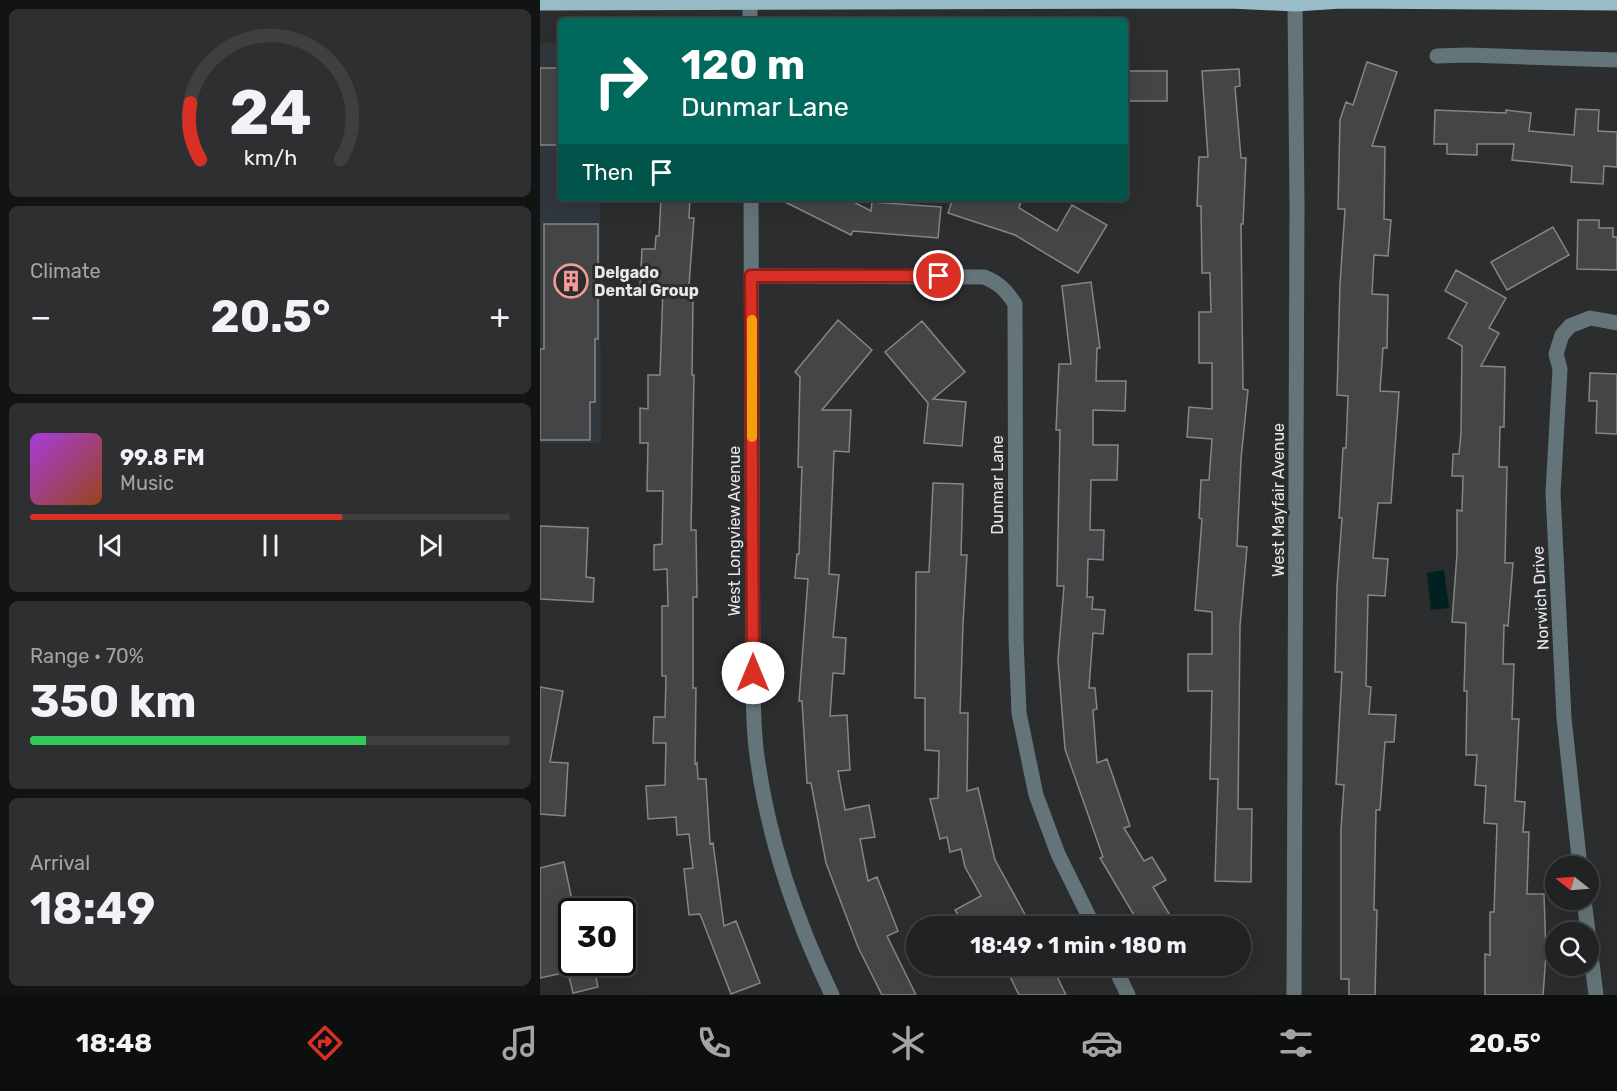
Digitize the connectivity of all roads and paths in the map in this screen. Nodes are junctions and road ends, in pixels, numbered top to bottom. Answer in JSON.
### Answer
{"nodes":[{"id":1,"x":585,"y":1,"type":"edge"},
{"id":2,"x":750,"y":1,"type":"edge"},
{"id":3,"x":540,"y":3,"type":"edge"},
{"id":4,"x":1617,"y":3,"type":"edge"},
{"id":5,"x":1295,"y":4,"type":"junction"},
{"id":6,"x":750,"y":18,"type":"edge"},
{"id":7,"x":1437,"y":56,"type":"dead end"},
{"id":8,"x":1617,"y":60,"type":"edge"},
{"id":9,"x":751,"y":201,"type":"edge"},
{"id":10,"x":751,"y":276,"type":"junction"},
{"id":11,"x":1617,"y":323,"type":"edge"},
{"id":12,"x":1579,"y":856,"type":"edge"},
{"id":13,"x":1585,"y":910,"type":"edge"},
{"id":14,"x":1089,"y":916,"type":"edge"},
{"id":15,"x":1119,"y":976,"type":"edge"},
{"id":16,"x":832,"y":995,"type":"edge"},
{"id":17,"x":1128,"y":995,"type":"edge"},
{"id":18,"x":1294,"y":995,"type":"edge"},
{"id":19,"x":1596,"y":995,"type":"edge"}],
"edges":[{"from":1,"to":2,"type":"main road"},
{"from":1,"to":3,"type":"main road"},
{"from":2,"to":5,"type":"main road"},
{"from":2,"to":6,"type":"street"},
{"from":4,"to":5,"type":"main road"},
{"from":5,"to":18,"type":"street","name":"West Mayfair Avenue"},
{"from":7,"to":8,"type":"street"},
{"from":9,"to":10,"type":"street","name":"West Longview Avenue"},
{"from":10,"to":14,"type":"street","name":"Dunmar Lane"},
{"from":10,"to":16,"type":"street","name":"West Longview Avenue"},
{"from":11,"to":12,"type":"street","name":"Norwich Drive"},
{"from":13,"to":19,"type":"street"},
{"from":15,"to":17,"type":"street"}]}
